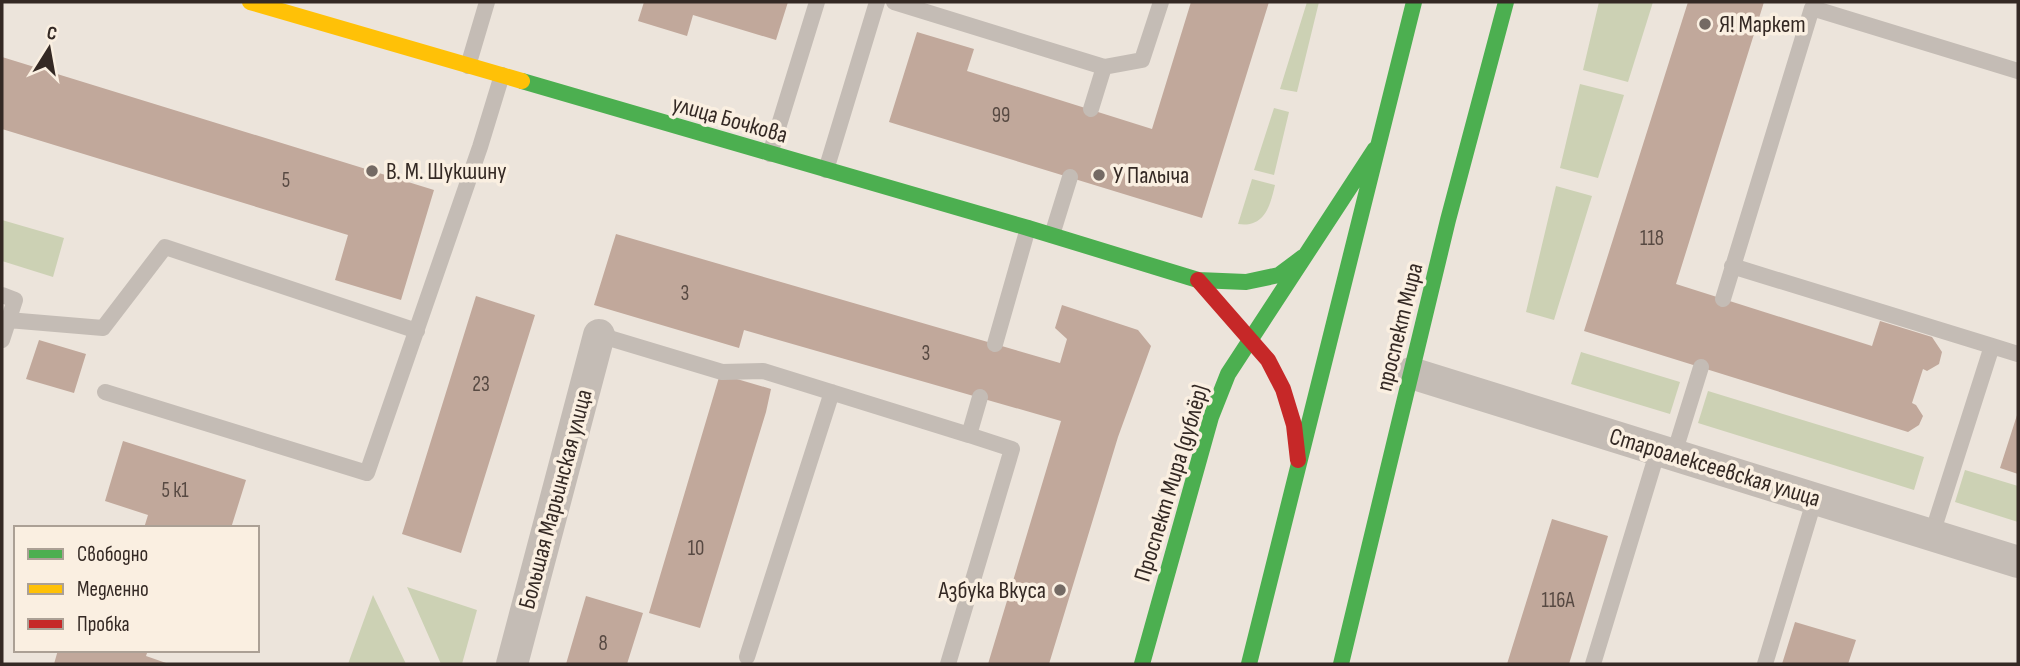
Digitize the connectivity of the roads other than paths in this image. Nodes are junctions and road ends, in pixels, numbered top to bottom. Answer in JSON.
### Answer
{"nodes":[{"id":1,"x":250,"y":2,"type":"edge"},
{"id":2,"x":487,"y":2,"type":"edge"},
{"id":3,"x":817,"y":2,"type":"edge"},
{"id":4,"x":877,"y":2,"type":"edge"},
{"id":5,"x":894,"y":2,"type":"edge"},
{"id":6,"x":1161,"y":2,"type":"edge"},
{"id":7,"x":1413,"y":2,"type":"edge"},
{"id":8,"x":1506,"y":2,"type":"edge"},
{"id":9,"x":468,"y":66,"type":"junction"},
{"id":10,"x":1104,"y":67,"type":"junction"},
{"id":11,"x":2018,"y":71,"type":"edge"},
{"id":12,"x":502,"y":75,"type":"junction"},
{"id":13,"x":1091,"y":109,"type":"dead end"},
{"id":14,"x":1377,"y":146,"type":"junction"},
{"id":15,"x":770,"y":154,"type":"junction"},
{"id":16,"x":826,"y":170,"type":"junction"},
{"id":17,"x":1070,"y":177,"type":"dead end"},
{"id":18,"x":1028,"y":228,"type":"junction"},
{"id":19,"x":1052,"y":235,"type":"junction"},
{"id":20,"x":1303,"y":257,"type":"junction"},
{"id":21,"x":1732,"y":266,"type":"junction"},
{"id":22,"x":1198,"y":280,"type":"junction"},
{"id":23,"x":2,"y":295,"type":"edge"},
{"id":24,"x":1723,"y":299,"type":"dead end"},
{"id":25,"x":8,"y":320,"type":"junction"},
{"id":26,"x":417,"y":331,"type":"junction"},
{"id":27,"x":599,"y":335,"type":"joint"},
{"id":28,"x":2,"y":340,"type":"edge"},
{"id":29,"x":1249,"y":340,"type":"junction"},
{"id":30,"x":995,"y":344,"type":"dead end"},
{"id":31,"x":1992,"y":346,"type":"junction"},
{"id":32,"x":2018,"y":354,"type":"edge"},
{"id":33,"x":1701,"y":367,"type":"dead end"},
{"id":34,"x":1411,"y":373,"type":"junction"},
{"id":35,"x":105,"y":392,"type":"dead end"},
{"id":36,"x":832,"y":392,"type":"junction"},
{"id":37,"x":979,"y":397,"type":"dead end"},
{"id":38,"x":969,"y":435,"type":"junction"},
{"id":39,"x":1666,"y":452,"type":"junction"},
{"id":40,"x":1298,"y":460,"type":"junction"},
{"id":41,"x":1815,"y":498,"type":"junction"},
{"id":42,"x":1932,"y":534,"type":"junction"},
{"id":43,"x":2018,"y":562,"type":"edge"},
{"id":44,"x":747,"y":657,"type":"dead end"},
{"id":45,"x":512,"y":664,"type":"edge"},
{"id":46,"x":948,"y":664,"type":"edge"},
{"id":47,"x":1142,"y":664,"type":"edge"},
{"id":48,"x":1249,"y":664,"type":"edge"},
{"id":49,"x":1341,"y":664,"type":"edge"},
{"id":50,"x":1593,"y":664,"type":"edge"},
{"id":51,"x":1765,"y":664,"type":"edge"}],
"edges":[{"from":1,"to":9,"type":"street","name":"улица Бочкова"},
{"from":2,"to":9,"type":"lane"},
{"from":3,"to":15,"type":"lane"},
{"from":4,"to":16,"type":"lane"},
{"from":5,"to":10,"type":"lane"},
{"from":6,"to":10,"type":"lane"},
{"from":7,"to":14,"type":"street"},
{"from":8,"to":34,"type":"street","name":"проспект Мира"},
{"from":9,"to":12,"type":"street","name":"улица Бочкова"},
{"from":10,"to":13,"type":"lane"},
{"from":11,"to":21,"type":"lane"},
{"from":12,"to":15,"type":"street","name":"улица Бочкова"},
{"from":12,"to":26,"type":"lane"},
{"from":14,"to":20,"type":"street","name":"Проспект Мира (дублёр)"},
{"from":14,"to":40,"type":"street"},
{"from":15,"to":16,"type":"street","name":"улица Бочкова"},
{"from":16,"to":18,"type":"street","name":"улица Бочкова"},
{"from":17,"to":19,"type":"lane"},
{"from":18,"to":19,"type":"street","name":"улица Бочкова"},
{"from":18,"to":30,"type":"lane"},
{"from":19,"to":22,"type":"street","name":"улица Бочкова"},
{"from":20,"to":22,"type":"street","name":"улица Бочкова"},
{"from":20,"to":29,"type":"street","name":"Проспект Мира (дублёр)"},
{"from":21,"to":24,"type":"lane"},
{"from":21,"to":31,"type":"lane"},
{"from":22,"to":29,"type":"street"},
{"from":23,"to":25,"type":"lane"},
{"from":25,"to":26,"type":"lane"},
{"from":25,"to":28,"type":"lane"},
{"from":26,"to":35,"type":"lane"},
{"from":27,"to":36,"type":"lane"},
{"from":27,"to":45,"type":"street","name":"Большая Марьинская улица"},
{"from":29,"to":40,"type":"street"},
{"from":29,"to":47,"type":"street","name":"Проспект Мира (дублёр)"},
{"from":31,"to":32,"type":"lane"},
{"from":31,"to":42,"type":"lane"},
{"from":33,"to":39,"type":"lane"},
{"from":34,"to":39,"type":"street","name":"Староалексеевская улица"},
{"from":34,"to":49,"type":"street","name":"проспект Мира"},
{"from":36,"to":38,"type":"lane"},
{"from":36,"to":44,"type":"lane"},
{"from":37,"to":38,"type":"lane"},
{"from":38,"to":46,"type":"lane"},
{"from":39,"to":41,"type":"street","name":"Староалексеевская улица"},
{"from":39,"to":50,"type":"lane"},
{"from":40,"to":48,"type":"street"},
{"from":41,"to":42,"type":"street","name":"Староалексеевская улица"},
{"from":41,"to":51,"type":"lane"},
{"from":42,"to":43,"type":"street","name":"Староалексеевская улица"}]}
